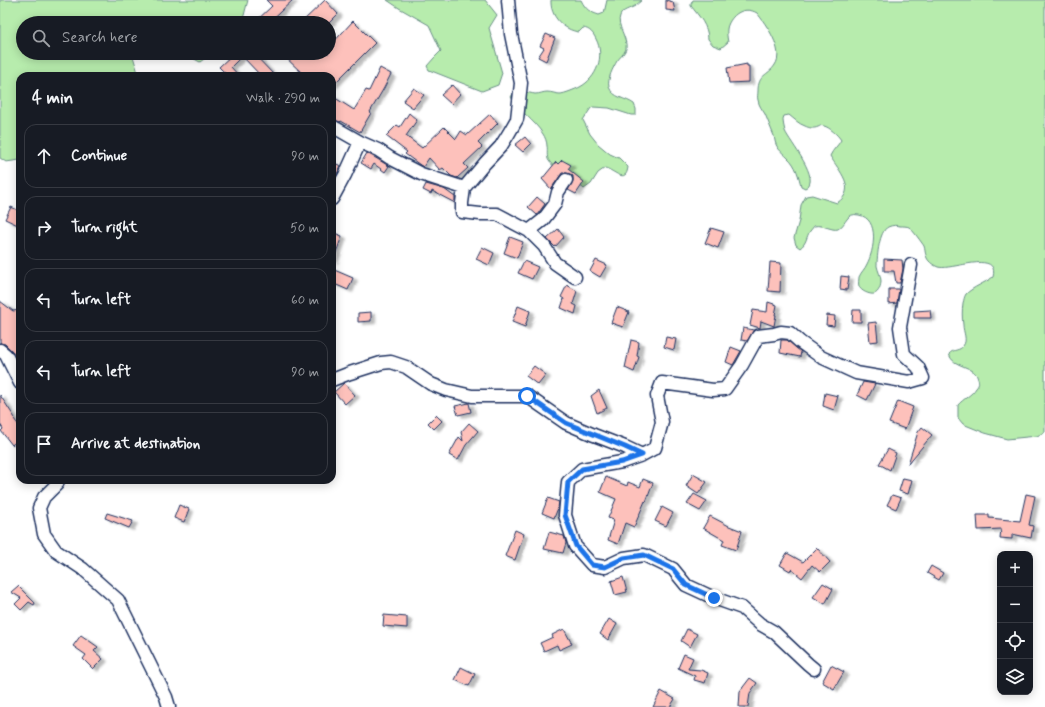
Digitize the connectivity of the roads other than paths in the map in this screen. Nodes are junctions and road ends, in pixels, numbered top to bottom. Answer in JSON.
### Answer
{"nodes":[{"id":1,"x":508,"y":0,"type":"edge"},
{"id":2,"x":336,"y":128,"type":"edge"},
{"id":3,"x":360,"y":142,"type":"junction"},
{"id":4,"x":566,"y":180,"type":"dead end"},
{"id":5,"x":464,"y":188,"type":"junction"},
{"id":6,"x":336,"y":192,"type":"edge"},
{"id":7,"x":529,"y":231,"type":"junction"},
{"id":8,"x":911,"y":265,"type":"dead end"},
{"id":9,"x":575,"y":277,"type":"dead end"},
{"id":10,"x":0,"y":350,"type":"edge"},
{"id":11,"x":16,"y":376,"type":"edge"},
{"id":12,"x":336,"y":378,"type":"edge"},
{"id":13,"x":642,"y":455,"type":"junction"},
{"id":14,"x":57,"y":484,"type":"edge"},
{"id":15,"x":814,"y":669,"type":"dead end"},
{"id":16,"x":169,"y":707,"type":"edge"}],
"edges":[{"from":1,"to":5,"type":"street"},
{"from":2,"to":3,"type":"street"},
{"from":3,"to":5,"type":"street"},
{"from":3,"to":6,"type":"street"},
{"from":4,"to":7,"type":"street"},
{"from":5,"to":7,"type":"street"},
{"from":7,"to":9,"type":"street"},
{"from":8,"to":13,"type":"street"},
{"from":10,"to":11,"type":"street"},
{"from":12,"to":13,"type":"street"},
{"from":13,"to":15,"type":"street"},
{"from":14,"to":16,"type":"street"}]}
